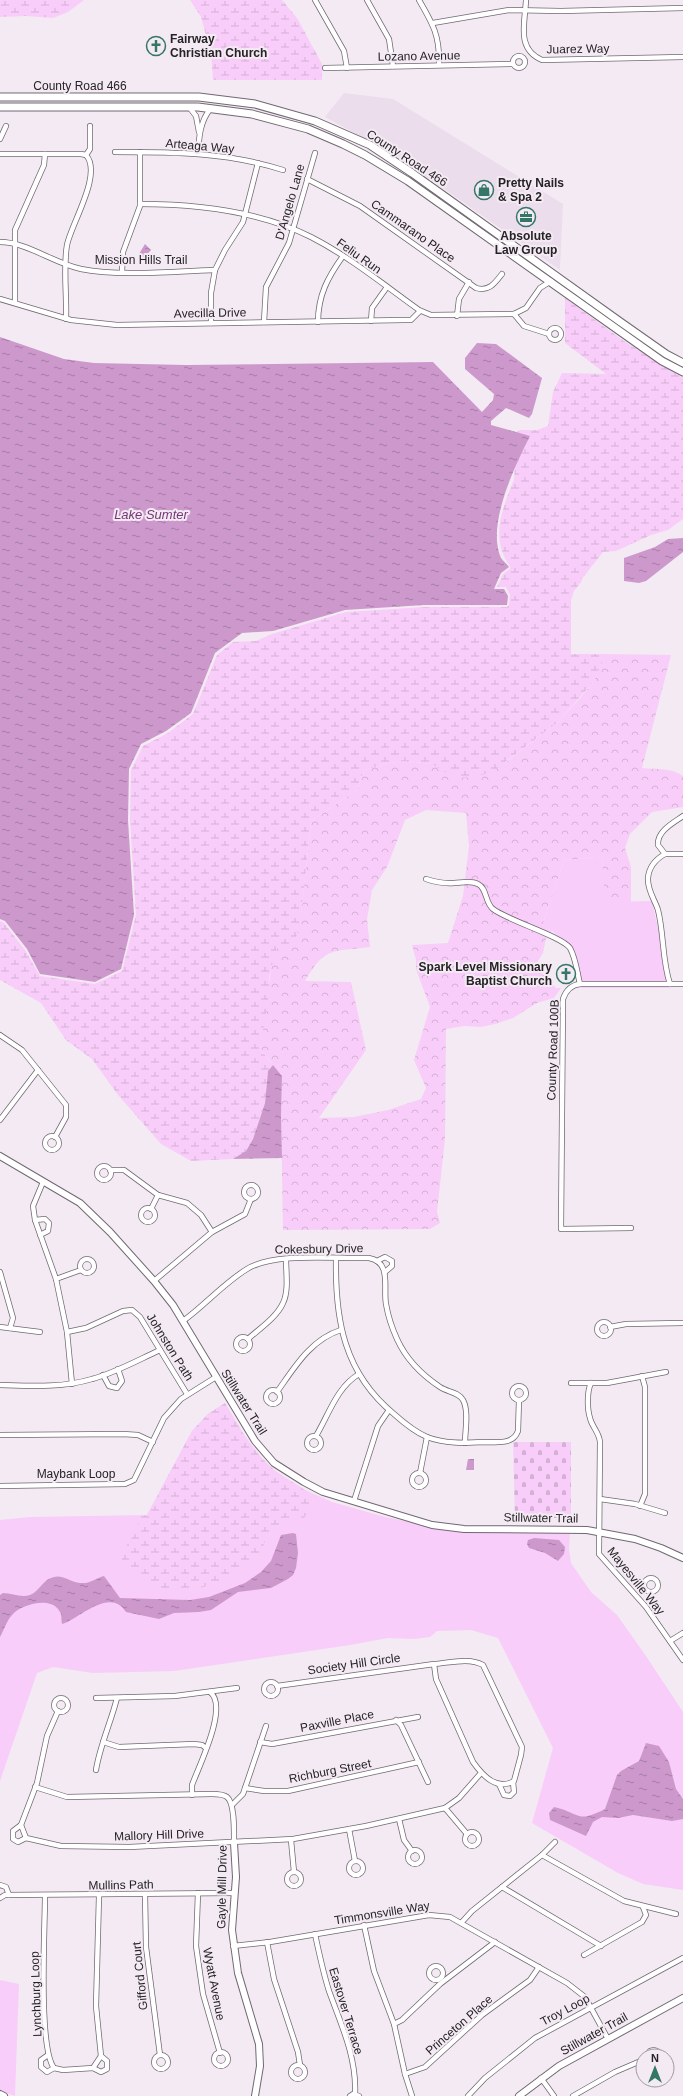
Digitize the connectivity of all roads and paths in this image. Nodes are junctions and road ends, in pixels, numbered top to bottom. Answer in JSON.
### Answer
{"nodes":[{"id":1,"x":315,"y":0,"type":"edge"},
{"id":2,"x":366,"y":0,"type":"edge"},
{"id":3,"x":419,"y":0,"type":"edge"},
{"id":4,"x":526,"y":0,"type":"edge"},
{"id":5,"x":683,"y":8,"type":"edge"},
{"id":6,"x":526,"y":10,"type":"junction"},
{"id":7,"x":432,"y":23,"type":"junction"},
{"id":8,"x":683,"y":57,"type":"edge"},
{"id":9,"x":513,"y":64,"type":"dead end"},
{"id":10,"x":439,"y":65,"type":"junction"},
{"id":11,"x":393,"y":66,"type":"junction"},
{"id":12,"x":325,"y":68,"type":"dead end"},
{"id":13,"x":347,"y":68,"type":"junction"},
{"id":14,"x":0,"y":97,"type":"edge"},
{"id":15,"x":0,"y":106,"type":"edge"},
{"id":16,"x":189,"y":107,"type":"junction"},
{"id":17,"x":211,"y":108,"type":"junction"},
{"id":18,"x":6,"y":126,"type":"dead end"},
{"id":19,"x":90,"y":126,"type":"dead end"},
{"id":20,"x":200,"y":132,"type":"junction"},
{"id":21,"x":0,"y":139,"type":"edge"},
{"id":22,"x":115,"y":152,"type":"dead end"},
{"id":23,"x":140,"y":152,"type":"junction"},
{"id":24,"x":198,"y":153,"type":"junction"},
{"id":25,"x":315,"y":153,"type":"dead end"},
{"id":26,"x":0,"y":154,"type":"edge"},
{"id":27,"x":45,"y":154,"type":"junction"},
{"id":28,"x":86,"y":155,"type":"junction"},
{"id":29,"x":258,"y":163,"type":"junction"},
{"id":30,"x":283,"y":170,"type":"dead end"},
{"id":31,"x":307,"y":179,"type":"junction"},
{"id":32,"x":140,"y":204,"type":"junction"},
{"id":33,"x":246,"y":214,"type":"junction"},
{"id":34,"x":294,"y":230,"type":"junction"},
{"id":35,"x":0,"y":242,"type":"edge"},
{"id":36,"x":15,"y":243,"type":"junction"},
{"id":37,"x":343,"y":256,"type":"junction"},
{"id":38,"x":67,"y":265,"type":"junction"},
{"id":39,"x":215,"y":270,"type":"junction"},
{"id":40,"x":122,"y":272,"type":"junction"},
{"id":41,"x":502,"y":274,"type":"dead end"},
{"id":42,"x":553,"y":279,"type":"junction"},
{"id":43,"x":468,"y":282,"type":"junction"},
{"id":44,"x":386,"y":287,"type":"junction"},
{"id":45,"x":0,"y":299,"type":"edge"},
{"id":46,"x":15,"y":303,"type":"junction"},
{"id":47,"x":420,"y":311,"type":"junction"},
{"id":48,"x":514,"y":314,"type":"junction"},
{"id":49,"x":457,"y":316,"type":"junction"},
{"id":50,"x":66,"y":319,"type":"junction"},
{"id":51,"x":371,"y":321,"type":"junction"},
{"id":52,"x":264,"y":322,"type":"junction"},
{"id":53,"x":318,"y":322,"type":"junction"},
{"id":54,"x":211,"y":323,"type":"junction"},
{"id":55,"x":549,"y":334,"type":"dead end"},
{"id":56,"x":683,"y":363,"type":"edge"},
{"id":57,"x":683,"y":372,"type":"edge"},
{"id":58,"x":683,"y":816,"type":"edge"},
{"id":59,"x":665,"y":854,"type":"junction"},
{"id":60,"x":683,"y":854,"type":"edge"},
{"id":61,"x":426,"y":879,"type":"dead end"},
{"id":62,"x":580,"y":984,"type":"junction"},
{"id":63,"x":670,"y":984,"type":"junction"},
{"id":64,"x":683,"y":984,"type":"edge"},
{"id":65,"x":0,"y":1036,"type":"edge"},
{"id":66,"x":38,"y":1070,"type":"junction"},
{"id":67,"x":0,"y":1120,"type":"edge"},
{"id":68,"x":55,"y":1137,"type":"dead end"},
{"id":69,"x":0,"y":1156,"type":"edge"},
{"id":70,"x":110,"y":1170,"type":"dead end"},
{"id":71,"x":43,"y":1182,"type":"junction"},
{"id":72,"x":158,"y":1196,"type":"junction"},
{"id":73,"x":251,"y":1199,"type":"dead end"},
{"id":74,"x":151,"y":1209,"type":"dead end"},
{"id":75,"x":35,"y":1220,"type":"junction"},
{"id":76,"x":631,"y":1228,"type":"dead end"},
{"id":77,"x":212,"y":1232,"type":"junction"},
{"id":78,"x":40,"y":1235,"type":"junction"},
{"id":79,"x":286,"y":1259,"type":"junction"},
{"id":80,"x":336,"y":1259,"type":"junction"},
{"id":81,"x":377,"y":1261,"type":"junction"},
{"id":82,"x":81,"y":1270,"type":"dead end"},
{"id":83,"x":0,"y":1272,"type":"edge"},
{"id":84,"x":385,"y":1272,"type":"junction"},
{"id":85,"x":56,"y":1279,"type":"junction"},
{"id":86,"x":154,"y":1281,"type":"junction"},
{"id":87,"x":183,"y":1321,"type":"junction"},
{"id":88,"x":683,"y":1323,"type":"edge"},
{"id":89,"x":0,"y":1327,"type":"edge"},
{"id":90,"x":610,"y":1327,"type":"dead end"},
{"id":91,"x":10,"y":1328,"type":"junction"},
{"id":92,"x":341,"y":1330,"type":"junction"},
{"id":93,"x":40,"y":1332,"type":"dead end"},
{"id":94,"x":67,"y":1332,"type":"junction"},
{"id":95,"x":248,"y":1339,"type":"dead end"},
{"id":96,"x":160,"y":1350,"type":"junction"},
{"id":97,"x":118,"y":1369,"type":"junction"},
{"id":98,"x":666,"y":1372,"type":"dead end"},
{"id":99,"x":359,"y":1374,"type":"junction"},
{"id":100,"x":103,"y":1375,"type":"junction"},
{"id":101,"x":642,"y":1376,"type":"junction"},
{"id":102,"x":216,"y":1377,"type":"junction"},
{"id":103,"x":571,"y":1383,"type":"dead end"},
{"id":104,"x":591,"y":1383,"type":"junction"},
{"id":105,"x":72,"y":1384,"type":"junction"},
{"id":106,"x":0,"y":1385,"type":"edge"},
{"id":107,"x":277,"y":1392,"type":"dead end"},
{"id":108,"x":188,"y":1394,"type":"junction"},
{"id":109,"x":519,"y":1400,"type":"dead end"},
{"id":110,"x":389,"y":1410,"type":"junction"},
{"id":111,"x":0,"y":1435,"type":"edge"},
{"id":112,"x":316,"y":1436,"type":"dead end"},
{"id":113,"x":427,"y":1437,"type":"junction"},
{"id":114,"x":153,"y":1442,"type":"junction"},
{"id":115,"x":466,"y":1443,"type":"junction"},
{"id":116,"x":420,"y":1473,"type":"dead end"},
{"id":117,"x":0,"y":1486,"type":"edge"},
{"id":118,"x":600,"y":1499,"type":"junction"},
{"id":119,"x":354,"y":1501,"type":"junction"},
{"id":120,"x":640,"y":1506,"type":"junction"},
{"id":121,"x":665,"y":1513,"type":"dead end"},
{"id":122,"x":600,"y":1532,"type":"junction"},
{"id":123,"x":683,"y":1558,"type":"edge"},
{"id":124,"x":645,"y":1589,"type":"dead end"},
{"id":125,"x":637,"y":1596,"type":"junction"},
{"id":126,"x":683,"y":1633,"type":"edge"},
{"id":127,"x":670,"y":1641,"type":"junction"},
{"id":128,"x":683,"y":1660,"type":"edge"},
{"id":129,"x":434,"y":1664,"type":"junction"},
{"id":130,"x":277,"y":1686,"type":"dead end"},
{"id":131,"x":237,"y":1688,"type":"dead end"},
{"id":132,"x":210,"y":1692,"type":"junction"},
{"id":133,"x":96,"y":1698,"type":"dead end"},
{"id":134,"x":117,"y":1698,"type":"junction"},
{"id":135,"x":58,"y":1711,"type":"dead end"},
{"id":136,"x":418,"y":1717,"type":"dead end"},
{"id":137,"x":395,"y":1720,"type":"junction"},
{"id":138,"x":266,"y":1726,"type":"dead end"},
{"id":139,"x":102,"y":1742,"type":"junction"},
{"id":140,"x":260,"y":1742,"type":"junction"},
{"id":141,"x":206,"y":1748,"type":"junction"},
{"id":142,"x":419,"y":1762,"type":"junction"},
{"id":143,"x":96,"y":1770,"type":"dead end"},
{"id":144,"x":481,"y":1773,"type":"junction"},
{"id":145,"x":428,"y":1782,"type":"dead end"},
{"id":146,"x":512,"y":1782,"type":"junction"},
{"id":147,"x":499,"y":1784,"type":"junction"},
{"id":148,"x":35,"y":1787,"type":"junction"},
{"id":149,"x":245,"y":1788,"type":"junction"},
{"id":150,"x":192,"y":1794,"type":"junction"},
{"id":151,"x":232,"y":1805,"type":"junction"},
{"id":152,"x":446,"y":1808,"type":"junction"},
{"id":153,"x":399,"y":1819,"type":"junction"},
{"id":154,"x":21,"y":1825,"type":"junction"},
{"id":155,"x":349,"y":1829,"type":"junction"},
{"id":156,"x":467,"y":1834,"type":"dead end"},
{"id":157,"x":26,"y":1838,"type":"junction"},
{"id":158,"x":292,"y":1840,"type":"junction"},
{"id":159,"x":555,"y":1842,"type":"dead end"},
{"id":160,"x":234,"y":1843,"type":"junction"},
{"id":161,"x":412,"y":1852,"type":"dead end"},
{"id":162,"x":542,"y":1855,"type":"junction"},
{"id":163,"x":355,"y":1861,"type":"dead end"},
{"id":164,"x":294,"y":1872,"type":"dead end"},
{"id":165,"x":0,"y":1885,"type":"edge"},
{"id":166,"x":502,"y":1887,"type":"junction"},
{"id":167,"x":198,"y":1893,"type":"junction"},
{"id":168,"x":234,"y":1893,"type":"junction"},
{"id":169,"x":9,"y":1895,"type":"junction"},
{"id":170,"x":145,"y":1895,"type":"junction"},
{"id":171,"x":45,"y":1896,"type":"junction"},
{"id":172,"x":99,"y":1896,"type":"junction"},
{"id":173,"x":0,"y":1898,"type":"edge"},
{"id":174,"x":643,"y":1907,"type":"junction"},
{"id":175,"x":676,"y":1914,"type":"dead end"},
{"id":176,"x":462,"y":1922,"type":"junction"},
{"id":177,"x":364,"y":1925,"type":"junction"},
{"id":178,"x":315,"y":1934,"type":"junction"},
{"id":179,"x":267,"y":1942,"type":"junction"},
{"id":180,"x":495,"y":1942,"type":"junction"},
{"id":181,"x":233,"y":1946,"type":"junction"},
{"id":182,"x":601,"y":1946,"type":"junction"},
{"id":183,"x":584,"y":1955,"type":"dead end"},
{"id":184,"x":683,"y":1958,"type":"edge"},
{"id":185,"x":539,"y":1968,"type":"junction"},
{"id":186,"x":683,"y":1998,"type":"edge"},
{"id":187,"x":591,"y":2008,"type":"junction"},
{"id":188,"x":394,"y":2024,"type":"junction"},
{"id":189,"x":608,"y":2039,"type":"junction"},
{"id":190,"x":220,"y":2053,"type":"dead end"},
{"id":191,"x":48,"y":2055,"type":"junction"},
{"id":192,"x":160,"y":2055,"type":"dead end"},
{"id":193,"x":101,"y":2056,"type":"junction"},
{"id":194,"x":635,"y":2063,"type":"edge"},
{"id":195,"x":300,"y":2065,"type":"dead end"},
{"id":196,"x":54,"y":2068,"type":"junction"},
{"id":197,"x":93,"y":2068,"type":"junction"},
{"id":198,"x":405,"y":2074,"type":"junction"},
{"id":199,"x":541,"y":2078,"type":"junction"},
{"id":200,"x":0,"y":2094,"type":"edge"},
{"id":201,"x":357,"y":2095,"type":"edge"},
{"id":202,"x":4,"y":2096,"type":"edge"},
{"id":203,"x":255,"y":2096,"type":"edge"},
{"id":204,"x":350,"y":2096,"type":"edge"},
{"id":205,"x":412,"y":2096,"type":"edge"},
{"id":206,"x":468,"y":2096,"type":"edge"},
{"id":207,"x":520,"y":2096,"type":"edge"},
{"id":208,"x":554,"y":2096,"type":"edge"},
{"id":209,"x":573,"y":2096,"type":"edge"}],
"edges":[{"from":1,"to":13,"type":"street"},
{"from":2,"to":11,"type":"street"},
{"from":3,"to":7,"type":"street"},
{"from":4,"to":6,"type":"street","name":"Juarez Way"},
{"from":5,"to":6,"type":"street"},
{"from":6,"to":7,"type":"street"},
{"from":6,"to":8,"type":"street","name":"Juarez Way"},
{"from":7,"to":10,"type":"street"},
{"from":9,"to":10,"type":"street","name":"Lozano Avenue"},
{"from":10,"to":11,"type":"street","name":"Lozano Avenue"},
{"from":11,"to":13,"type":"street","name":"Lozano Avenue"},
{"from":12,"to":13,"type":"street","name":"Lozano Avenue"},
{"from":14,"to":42,"type":"main road","name":"County Road 466"},
{"from":15,"to":16,"type":"main road","name":"County Road 466"},
{"from":16,"to":17,"type":"main road","name":"County Road 466"},
{"from":16,"to":20,"type":"street"},
{"from":17,"to":20,"type":"street"},
{"from":17,"to":42,"type":"main road","name":"County Road 466"},
{"from":18,"to":21,"type":"street"},
{"from":19,"to":28,"type":"street"},
{"from":20,"to":24,"type":"street"},
{"from":22,"to":23,"type":"street","name":"Arteaga Way"},
{"from":23,"to":24,"type":"street","name":"Arteaga Way"},
{"from":23,"to":32,"type":"street"},
{"from":24,"to":29,"type":"street","name":"Arteaga Way"},
{"from":25,"to":31,"type":"street","name":"D'Angelo Lane"},
{"from":26,"to":27,"type":"street"},
{"from":27,"to":28,"type":"street"},
{"from":27,"to":36,"type":"street"},
{"from":28,"to":38,"type":"street"},
{"from":29,"to":30,"type":"street","name":"Arteaga Way"},
{"from":29,"to":33,"type":"street"},
{"from":31,"to":34,"type":"street","name":"D'Angelo Lane"},
{"from":31,"to":43,"type":"street","name":"Cammarano Place"},
{"from":32,"to":33,"type":"street","name":"Feliu Run"},
{"from":32,"to":40,"type":"street"},
{"from":33,"to":34,"type":"street","name":"Feliu Run"},
{"from":33,"to":39,"type":"street"},
{"from":34,"to":37,"type":"street","name":"Feliu Run"},
{"from":34,"to":52,"type":"street","name":"D'Angelo Lane"},
{"from":35,"to":36,"type":"street","name":"Mission Hills Trail"},
{"from":36,"to":38,"type":"street","name":"Mission Hills Trail"},
{"from":36,"to":46,"type":"street"},
{"from":37,"to":44,"type":"street","name":"Feliu Run"},
{"from":37,"to":53,"type":"street"},
{"from":38,"to":40,"type":"street","name":"Mission Hills Trail"},
{"from":38,"to":50,"type":"street"},
{"from":39,"to":40,"type":"street","name":"Mission Hills Trail"},
{"from":39,"to":54,"type":"street"},
{"from":41,"to":43,"type":"street","name":"Cammarano Place"},
{"from":42,"to":48,"type":"street"},
{"from":42,"to":56,"type":"main road","name":"County Road 466"},
{"from":42,"to":57,"type":"main road","name":"County Road 466"},
{"from":43,"to":49,"type":"street"},
{"from":44,"to":47,"type":"street","name":"Feliu Run"},
{"from":44,"to":51,"type":"street"},
{"from":45,"to":46,"type":"street","name":"Avecilla Drive"},
{"from":46,"to":50,"type":"street","name":"Avecilla Drive"},
{"from":47,"to":49,"type":"street","name":"Feliu Run"},
{"from":47,"to":51,"type":"street","name":"Avecilla Drive"},
{"from":48,"to":49,"type":"street","name":"Feliu Run"},
{"from":48,"to":55,"type":"street"},
{"from":50,"to":54,"type":"street","name":"Avecilla Drive"},
{"from":51,"to":53,"type":"street","name":"Avecilla Drive"},
{"from":52,"to":53,"type":"street","name":"Avecilla Drive"},
{"from":52,"to":54,"type":"street","name":"Avecilla Drive"},
{"from":58,"to":59,"type":"street"},
{"from":59,"to":60,"type":"street"},
{"from":59,"to":63,"type":"street"},
{"from":61,"to":62,"type":"street"},
{"from":62,"to":63,"type":"street"},
{"from":62,"to":76,"type":"street","name":"County Road 100B"},
{"from":63,"to":64,"type":"street"},
{"from":65,"to":66,"type":"street"},
{"from":66,"to":67,"type":"street"},
{"from":66,"to":68,"type":"street"},
{"from":69,"to":71,"type":"street","name":"Stillwater Trail"},
{"from":70,"to":72,"type":"street"},
{"from":71,"to":75,"type":"street"},
{"from":71,"to":86,"type":"street","name":"Stillwater Trail"},
{"from":72,"to":74,"type":"street"},
{"from":72,"to":77,"type":"street"},
{"from":73,"to":77,"type":"street"},
{"from":75,"to":78,"type":"street"},
{"from":75,"to":78,"type":"street"},
{"from":77,"to":86,"type":"street"},
{"from":78,"to":85,"type":"street"},
{"from":79,"to":80,"type":"street","name":"Cokesbury Drive"},
{"from":79,"to":87,"type":"street","name":"Cokesbury Drive"},
{"from":79,"to":95,"type":"street"},
{"from":80,"to":81,"type":"street","name":"Cokesbury Drive"},
{"from":80,"to":92,"type":"street"},
{"from":81,"to":84,"type":"street","name":"Cokesbury Drive"},
{"from":81,"to":84,"type":"street"},
{"from":82,"to":85,"type":"street"},
{"from":83,"to":91,"type":"street"},
{"from":84,"to":115,"type":"street"},
{"from":85,"to":94,"type":"street"},
{"from":86,"to":87,"type":"street","name":"Stillwater Trail"},
{"from":87,"to":102,"type":"street","name":"Stillwater Trail"},
{"from":88,"to":90,"type":"street"},
{"from":89,"to":91,"type":"street"},
{"from":91,"to":93,"type":"street"},
{"from":92,"to":99,"type":"street"},
{"from":92,"to":107,"type":"street"},
{"from":94,"to":96,"type":"street","name":"Johnston Path"},
{"from":94,"to":105,"type":"street"},
{"from":96,"to":97,"type":"street"},
{"from":96,"to":108,"type":"street","name":"Johnston Path"},
{"from":97,"to":100,"type":"street"},
{"from":97,"to":100,"type":"street"},
{"from":98,"to":101,"type":"street"},
{"from":99,"to":110,"type":"street"},
{"from":99,"to":112,"type":"street"},
{"from":100,"to":105,"type":"street"},
{"from":101,"to":104,"type":"street"},
{"from":101,"to":120,"type":"street"},
{"from":102,"to":108,"type":"street","name":"Maybank Loop"},
{"from":102,"to":119,"type":"street","name":"Stillwater Trail"},
{"from":103,"to":104,"type":"street"},
{"from":104,"to":118,"type":"street","name":"Mayesville Way"},
{"from":105,"to":106,"type":"street"},
{"from":108,"to":114,"type":"street","name":"Maybank Loop"},
{"from":109,"to":115,"type":"street"},
{"from":110,"to":113,"type":"street"},
{"from":110,"to":119,"type":"street"},
{"from":111,"to":114,"type":"street"},
{"from":113,"to":115,"type":"street"},
{"from":113,"to":116,"type":"street"},
{"from":114,"to":117,"type":"street","name":"Maybank Loop"},
{"from":118,"to":120,"type":"street"},
{"from":118,"to":122,"type":"street","name":"Mayesville Way"},
{"from":119,"to":122,"type":"street","name":"Stillwater Trail"},
{"from":120,"to":121,"type":"street"},
{"from":122,"to":123,"type":"street","name":"Stillwater Trail"},
{"from":122,"to":125,"type":"street","name":"Mayesville Way"},
{"from":124,"to":125,"type":"street"},
{"from":125,"to":127,"type":"street","name":"Mayesville Way"},
{"from":126,"to":127,"type":"street"},
{"from":127,"to":128,"type":"street","name":"Mayesville Way"},
{"from":129,"to":130,"type":"street","name":"Society Hill Circle"},
{"from":129,"to":144,"type":"street","name":"Society Hill Circle"},
{"from":129,"to":146,"type":"street","name":"Society Hill Circle"},
{"from":131,"to":132,"type":"street"},
{"from":132,"to":134,"type":"street"},
{"from":132,"to":141,"type":"street"},
{"from":133,"to":134,"type":"street"},
{"from":134,"to":139,"type":"street"},
{"from":135,"to":148,"type":"street"},
{"from":136,"to":137,"type":"street","name":"Paxville Place"},
{"from":137,"to":140,"type":"street","name":"Paxville Place"},
{"from":137,"to":142,"type":"street"},
{"from":138,"to":140,"type":"street"},
{"from":139,"to":141,"type":"street"},
{"from":139,"to":143,"type":"street"},
{"from":140,"to":149,"type":"street"},
{"from":141,"to":150,"type":"street"},
{"from":142,"to":145,"type":"street"},
{"from":142,"to":149,"type":"street","name":"Richburg Street"},
{"from":144,"to":147,"type":"street","name":"Society Hill Circle"},
{"from":144,"to":152,"type":"street","name":"Mallory Hill Drive"},
{"from":146,"to":147,"type":"street"},
{"from":146,"to":147,"type":"street","name":"Society Hill Circle"},
{"from":148,"to":150,"type":"street"},
{"from":148,"to":154,"type":"street"},
{"from":149,"to":151,"type":"street"},
{"from":150,"to":151,"type":"street"},
{"from":151,"to":160,"type":"street","name":"Gayle Mill Drive"},
{"from":152,"to":153,"type":"street","name":"Mallory Hill Drive"},
{"from":152,"to":156,"type":"street"},
{"from":153,"to":155,"type":"street","name":"Mallory Hill Drive"},
{"from":153,"to":161,"type":"street"},
{"from":154,"to":157,"type":"street"},
{"from":154,"to":157,"type":"street","name":"Mallory Hill Drive"},
{"from":155,"to":158,"type":"street","name":"Mallory Hill Drive"},
{"from":155,"to":163,"type":"street"},
{"from":157,"to":160,"type":"street","name":"Mallory Hill Drive"},
{"from":158,"to":160,"type":"street","name":"Mallory Hill Drive"},
{"from":158,"to":164,"type":"street"},
{"from":159,"to":162,"type":"street"},
{"from":160,"to":168,"type":"street","name":"Gayle Mill Drive"},
{"from":162,"to":166,"type":"street"},
{"from":162,"to":174,"type":"street"},
{"from":165,"to":169,"type":"street"},
{"from":166,"to":176,"type":"street"},
{"from":166,"to":182,"type":"street"},
{"from":167,"to":168,"type":"street","name":"Mullins Path"},
{"from":167,"to":170,"type":"street","name":"Mullins Path"},
{"from":167,"to":190,"type":"street","name":"Wyatt Avenue"},
{"from":168,"to":181,"type":"street","name":"Gayle Mill Drive"},
{"from":169,"to":171,"type":"street","name":"Mullins Path"},
{"from":169,"to":173,"type":"street","name":"Mullins Path"},
{"from":170,"to":172,"type":"street","name":"Mullins Path"},
{"from":170,"to":192,"type":"street","name":"Gifford Court"},
{"from":171,"to":172,"type":"street","name":"Mullins Path"},
{"from":171,"to":191,"type":"street","name":"Lynchburg Loop"},
{"from":172,"to":193,"type":"street"},
{"from":174,"to":175,"type":"street"},
{"from":174,"to":182,"type":"street"},
{"from":176,"to":177,"type":"street","name":"Timmonsville Way"},
{"from":176,"to":180,"type":"street","name":"Timmonsville Way"},
{"from":177,"to":178,"type":"street","name":"Timmonsville Way"},
{"from":177,"to":188,"type":"street"},
{"from":178,"to":179,"type":"street","name":"Timmonsville Way"},
{"from":178,"to":201,"type":"street","name":"Eastover Terrace"},
{"from":179,"to":181,"type":"street","name":"Timmonsville Way"},
{"from":179,"to":195,"type":"street"},
{"from":180,"to":185,"type":"street","name":"Timmonsville Way"},
{"from":180,"to":188,"type":"street"},
{"from":181,"to":203,"type":"street","name":"Gayle Mill Drive"},
{"from":182,"to":183,"type":"street"},
{"from":184,"to":187,"type":"street","name":"Troy Loop"},
{"from":185,"to":187,"type":"street","name":"Timmonsville Way"},
{"from":185,"to":198,"type":"street","name":"Princeton Place"},
{"from":186,"to":189,"type":"street","name":"Stillwater Trail"},
{"from":187,"to":189,"type":"street","name":"Timmonsville Way"},
{"from":187,"to":206,"type":"street","name":"Troy Loop"},
{"from":188,"to":198,"type":"street"},
{"from":189,"to":199,"type":"street","name":"Stillwater Trail"},
{"from":191,"to":196,"type":"street","name":"Lynchburg Loop"},
{"from":191,"to":196,"type":"street"},
{"from":193,"to":197,"type":"street"},
{"from":193,"to":197,"type":"street"},
{"from":194,"to":209,"type":"street"},
{"from":196,"to":197,"type":"street"},
{"from":198,"to":205,"type":"street"},
{"from":199,"to":207,"type":"street","name":"Stillwater Trail"},
{"from":199,"to":208,"type":"street"},
{"from":200,"to":202,"type":"street"},
{"from":201,"to":204,"type":"street","name":"Eastover Terrace"}]}
